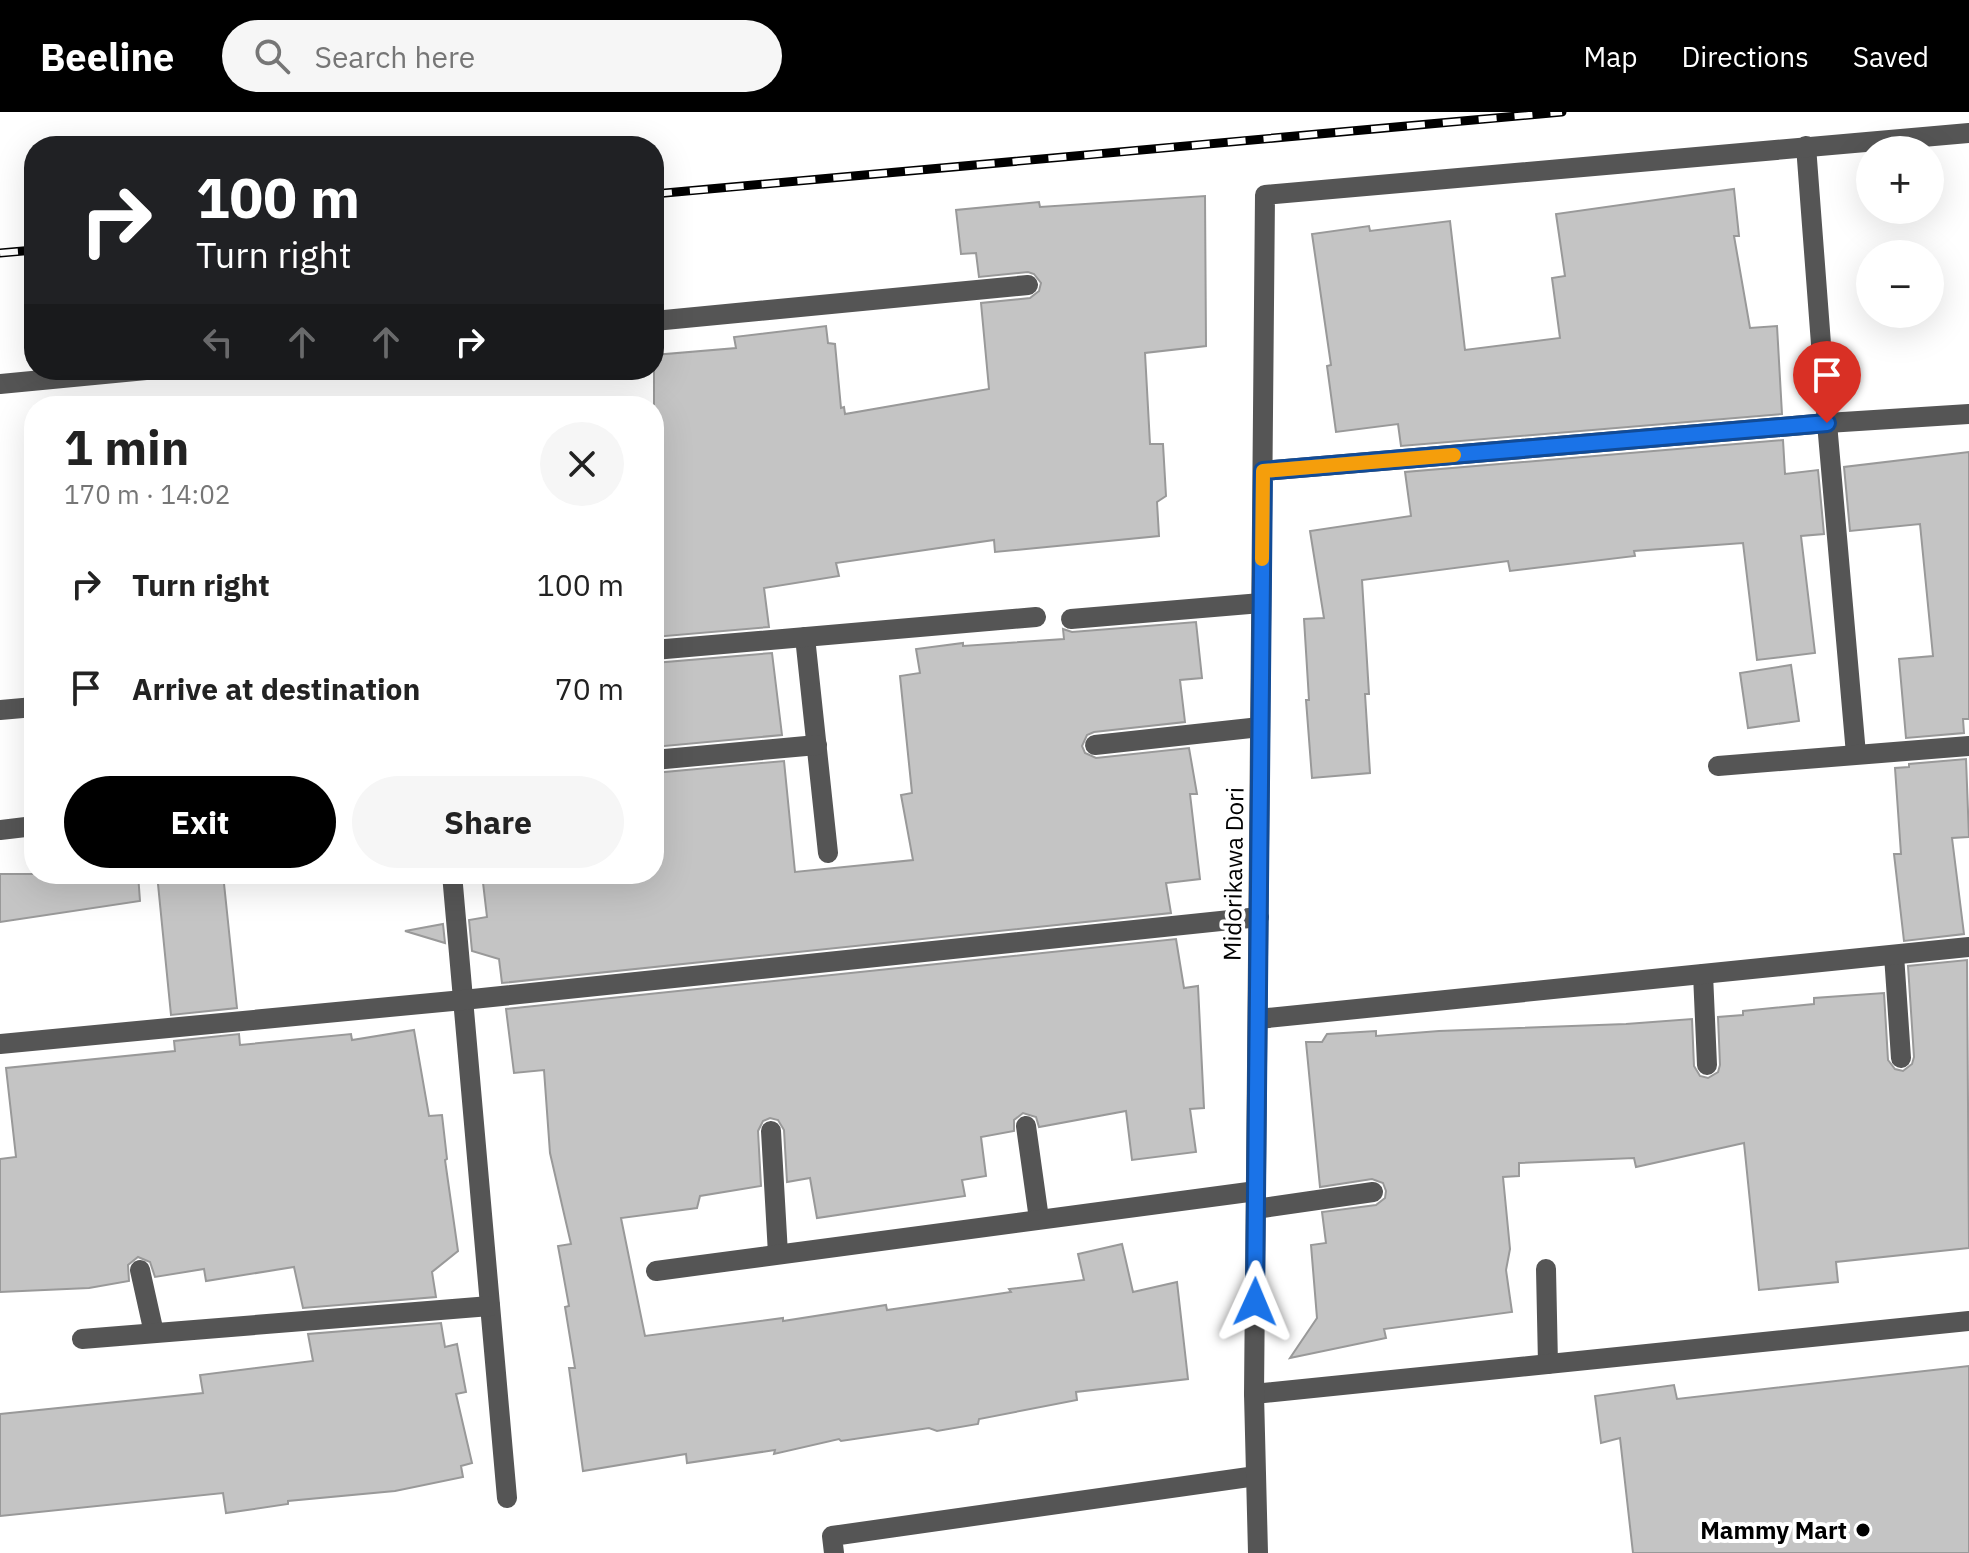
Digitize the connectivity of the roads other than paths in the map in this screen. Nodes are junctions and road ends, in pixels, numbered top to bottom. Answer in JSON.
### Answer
{"nodes":[{"id":1,"x":1969,"y":133,"type":"edge"},
{"id":2,"x":1806,"y":146,"type":"junction"},
{"id":3,"x":1028,"y":285,"type":"dead end"},
{"id":4,"x":664,"y":320,"type":"edge"},
{"id":5,"x":42,"y":380,"type":"edge"},
{"id":6,"x":0,"y":384,"type":"edge"},
{"id":7,"x":1969,"y":414,"type":"edge"},
{"id":8,"x":1827,"y":423,"type":"junction"},
{"id":9,"x":1263,"y":471,"type":"junction"},
{"id":10,"x":1261,"y":603,"type":"junction"},
{"id":11,"x":1036,"y":617,"type":"dead end"},
{"id":12,"x":1071,"y":619,"type":"dead end"},
{"id":13,"x":805,"y":637,"type":"junction"},
{"id":14,"x":664,"y":649,"type":"edge"},
{"id":15,"x":24,"y":708,"type":"edge"},
{"id":16,"x":0,"y":710,"type":"edge"},
{"id":17,"x":1260,"y":727,"type":"junction"},
{"id":18,"x":817,"y":745,"type":"junction"},
{"id":19,"x":1095,"y":745,"type":"dead end"},
{"id":20,"x":1969,"y":746,"type":"edge"},
{"id":21,"x":1856,"y":754,"type":"junction"},
{"id":22,"x":664,"y":759,"type":"edge"},
{"id":23,"x":1718,"y":766,"type":"dead end"},
{"id":24,"x":24,"y":827,"type":"edge"},
{"id":25,"x":0,"y":830,"type":"edge"},
{"id":26,"x":828,"y":853,"type":"dead end"},
{"id":27,"x":453,"y":884,"type":"edge"},
{"id":28,"x":1259,"y":917,"type":"junction"},
{"id":29,"x":1969,"y":947,"type":"edge"},
{"id":30,"x":1894,"y":955,"type":"junction"},
{"id":31,"x":1703,"y":974,"type":"junction"},
{"id":32,"x":463,"y":1000,"type":"junction"},
{"id":33,"x":1258,"y":1019,"type":"junction"},
{"id":34,"x":0,"y":1044,"type":"edge"},
{"id":35,"x":1901,"y":1058,"type":"dead end"},
{"id":36,"x":1707,"y":1065,"type":"dead end"},
{"id":37,"x":1026,"y":1126,"type":"dead end"},
{"id":38,"x":771,"y":1131,"type":"dead end"},
{"id":39,"x":1373,"y":1192,"type":"dead end"},
{"id":40,"x":1256,"y":1200,"type":"junction"},
{"id":41,"x":1039,"y":1219,"type":"junction"},
{"id":42,"x":778,"y":1254,"type":"junction"},
{"id":43,"x":1546,"y":1269,"type":"dead end"},
{"id":44,"x":140,"y":1270,"type":"dead end"},
{"id":45,"x":656,"y":1271,"type":"dead end"},
{"id":46,"x":490,"y":1306,"type":"junction"},
{"id":47,"x":1969,"y":1321,"type":"edge"},
{"id":48,"x":154,"y":1333,"type":"junction"},
{"id":49,"x":82,"y":1339,"type":"dead end"},
{"id":50,"x":1548,"y":1364,"type":"junction"},
{"id":51,"x":1254,"y":1394,"type":"junction"},
{"id":52,"x":1256,"y":1476,"type":"junction"},
{"id":53,"x":507,"y":1498,"type":"dead end"},
{"id":54,"x":834,"y":1553,"type":"edge"},
{"id":55,"x":1258,"y":1553,"type":"edge"}],
"edges":[{"from":1,"to":2,"type":"street"},
{"from":2,"to":8,"type":"street"},
{"from":2,"to":9,"type":"street","name":"Midorikawa Dori"},
{"from":3,"to":4,"type":"street"},
{"from":5,"to":6,"type":"street"},
{"from":7,"to":8,"type":"street"},
{"from":8,"to":9,"type":"street"},
{"from":8,"to":21,"type":"street"},
{"from":9,"to":10,"type":"street","name":"Midorikawa Dori"},
{"from":10,"to":12,"type":"street"},
{"from":10,"to":17,"type":"street","name":"Midorikawa Dori"},
{"from":11,"to":13,"type":"street"},
{"from":13,"to":14,"type":"street"},
{"from":13,"to":18,"type":"street"},
{"from":15,"to":16,"type":"street"},
{"from":17,"to":19,"type":"street"},
{"from":17,"to":28,"type":"street","name":"Midorikawa Dori"},
{"from":18,"to":22,"type":"street"},
{"from":18,"to":26,"type":"street"},
{"from":20,"to":21,"type":"street"},
{"from":21,"to":23,"type":"street"},
{"from":24,"to":25,"type":"street"},
{"from":27,"to":32,"type":"street"},
{"from":28,"to":32,"type":"street"},
{"from":28,"to":33,"type":"street","name":"Midorikawa Dori"},
{"from":29,"to":30,"type":"street"},
{"from":30,"to":31,"type":"street"},
{"from":30,"to":35,"type":"street"},
{"from":31,"to":33,"type":"street"},
{"from":31,"to":36,"type":"street"},
{"from":32,"to":34,"type":"street"},
{"from":32,"to":46,"type":"street"},
{"from":33,"to":40,"type":"street","name":"Midorikawa Dori"},
{"from":37,"to":41,"type":"street"},
{"from":38,"to":42,"type":"street"},
{"from":39,"to":40,"type":"street"},
{"from":40,"to":41,"type":"street"},
{"from":40,"to":51,"type":"street","name":"Midorikawa Dori"},
{"from":41,"to":42,"type":"street"},
{"from":42,"to":45,"type":"street"},
{"from":43,"to":50,"type":"street"},
{"from":44,"to":48,"type":"street"},
{"from":46,"to":48,"type":"street"},
{"from":46,"to":53,"type":"street"},
{"from":47,"to":50,"type":"street"},
{"from":48,"to":49,"type":"street"},
{"from":50,"to":51,"type":"street"},
{"from":51,"to":52,"type":"street","name":"Midorikawa Dori"},
{"from":52,"to":54,"type":"street"},
{"from":52,"to":55,"type":"street","name":"Midorikawa Dori"}]}
